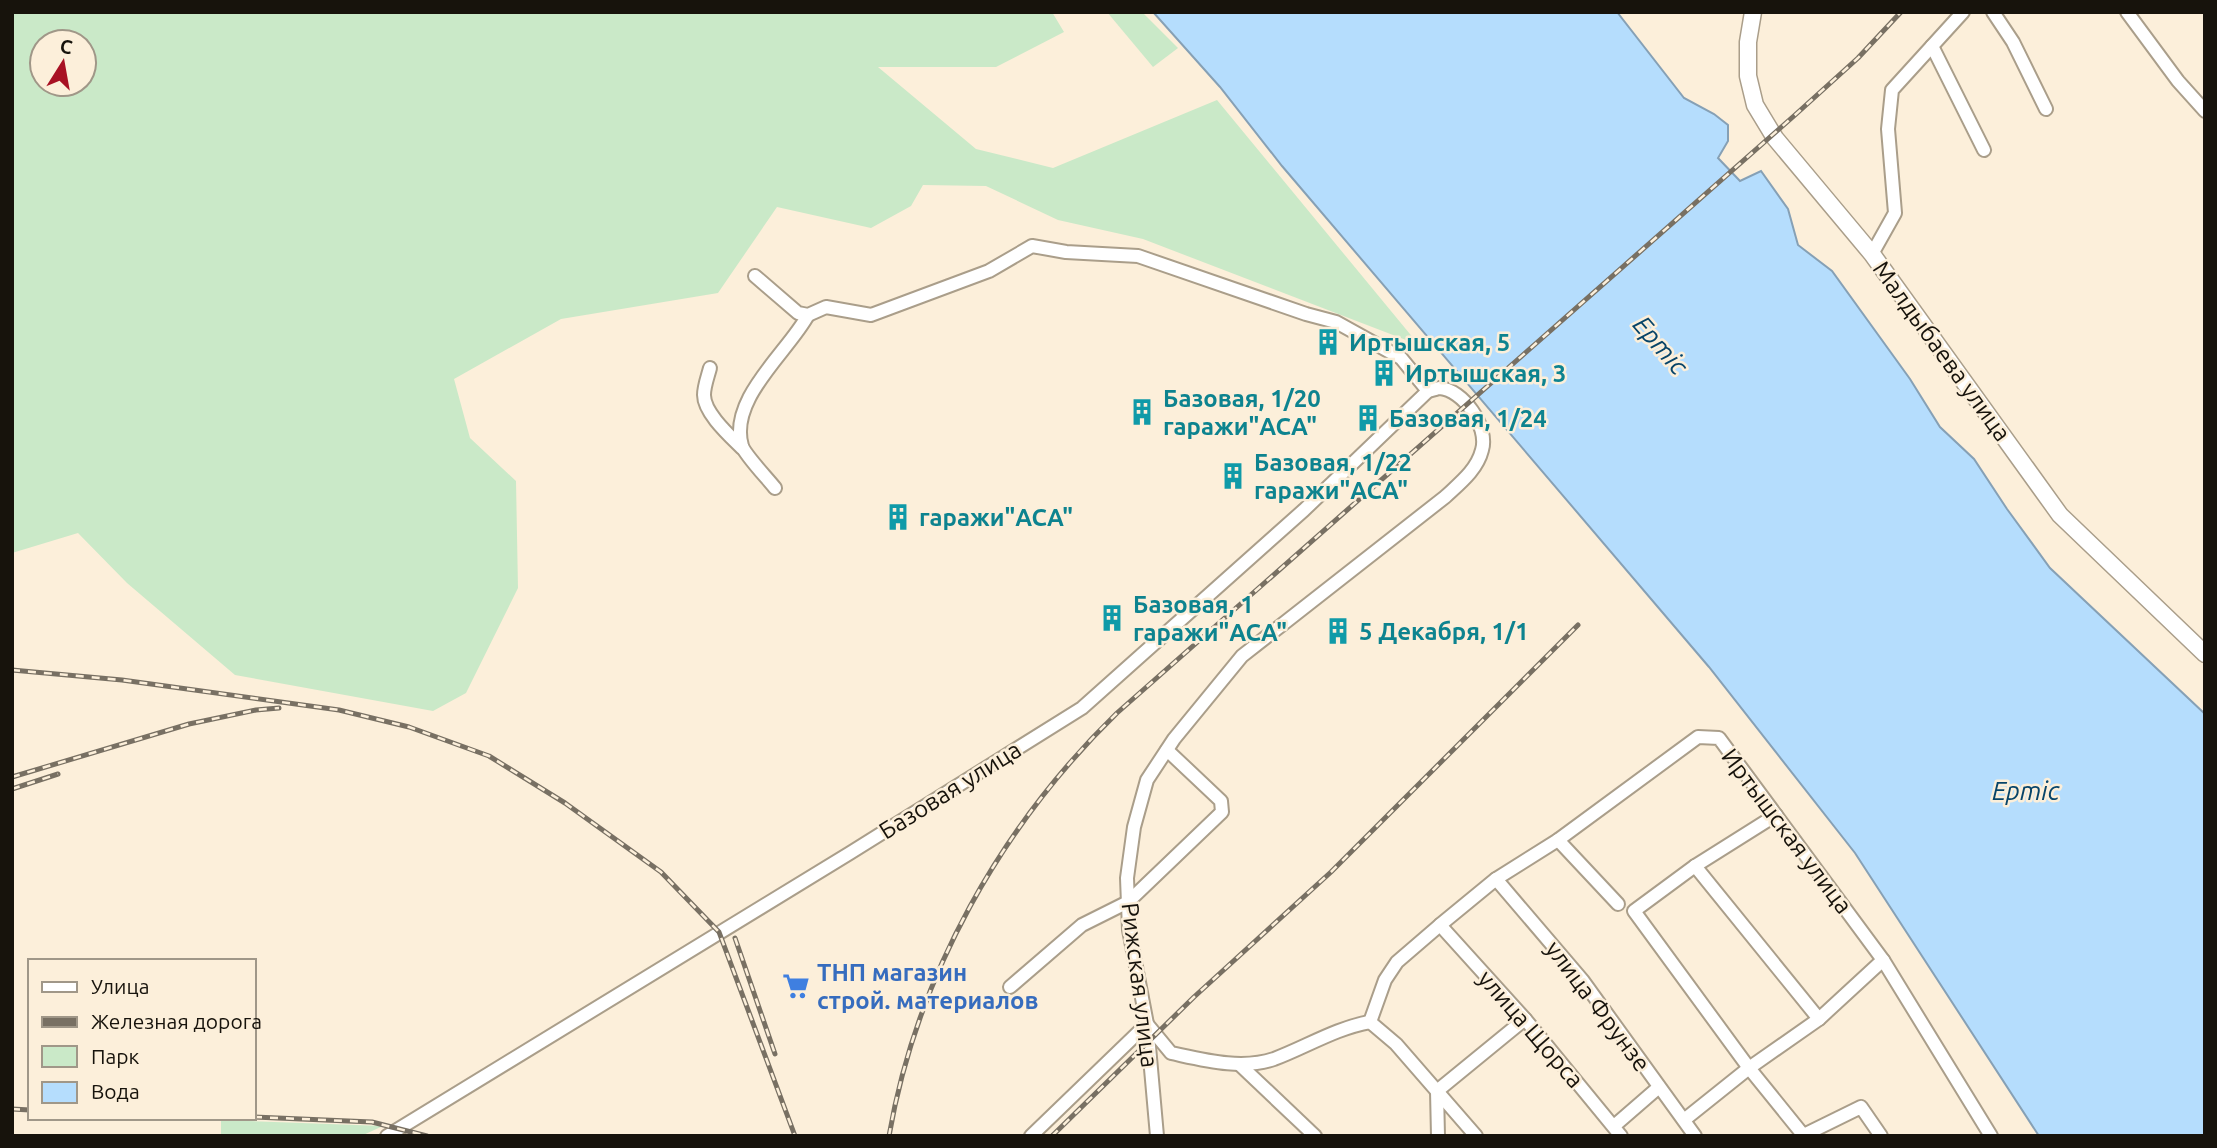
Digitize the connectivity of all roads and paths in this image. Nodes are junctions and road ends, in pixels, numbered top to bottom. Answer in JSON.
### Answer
{"nodes":[{"id":1,"x":1753,"y":12,"type":"edge"},
{"id":2,"x":1963,"y":12,"type":"edge"},
{"id":3,"x":1993,"y":12,"type":"edge"},
{"id":4,"x":2127,"y":12,"type":"edge"},
{"id":5,"x":1932,"y":46,"type":"junction"},
{"id":6,"x":2046,"y":109,"type":"dead end"},
{"id":7,"x":2205,"y":111,"type":"edge"},
{"id":8,"x":1984,"y":150,"type":"dead end"},
{"id":9,"x":1872,"y":254,"type":"junction"},
{"id":10,"x":755,"y":276,"type":"dead end"},
{"id":11,"x":808,"y":315,"type":"junction"},
{"id":12,"x":710,"y":368,"type":"dead end"},
{"id":13,"x":1428,"y":391,"type":"junction"},
{"id":14,"x":742,"y":448,"type":"junction"},
{"id":15,"x":775,"y":488,"type":"dead end"},
{"id":16,"x":2205,"y":654,"type":"edge"},
{"id":17,"x":1167,"y":750,"type":"junction"},
{"id":18,"x":1776,"y":815,"type":"junction"},
{"id":19,"x":1558,"y":840,"type":"junction"},
{"id":20,"x":1695,"y":866,"type":"junction"},
{"id":21,"x":1496,"y":880,"type":"junction"},
{"id":22,"x":1128,"y":902,"type":"junction"},
{"id":23,"x":1618,"y":904,"type":"dead end"},
{"id":24,"x":1440,"y":925,"type":"junction"},
{"id":25,"x":1884,"y":960,"type":"junction"},
{"id":26,"x":1010,"y":988,"type":"dead end"},
{"id":27,"x":1525,"y":1019,"type":"junction"},
{"id":28,"x":1819,"y":1019,"type":"junction"},
{"id":29,"x":1370,"y":1022,"type":"junction"},
{"id":30,"x":1147,"y":1024,"type":"junction"},
{"id":31,"x":1239,"y":1064,"type":"junction"},
{"id":32,"x":1749,"y":1068,"type":"junction"},
{"id":33,"x":1659,"y":1087,"type":"junction"},
{"id":34,"x":1437,"y":1091,"type":"junction"},
{"id":35,"x":1684,"y":1120,"type":"junction"},
{"id":36,"x":1617,"y":1131,"type":"edge"},
{"id":37,"x":1804,"y":1135,"type":"edge"},
{"id":38,"x":387,"y":1136,"type":"edge"},
{"id":39,"x":1031,"y":1136,"type":"edge"},
{"id":40,"x":1157,"y":1136,"type":"edge"},
{"id":41,"x":1315,"y":1136,"type":"edge"},
{"id":42,"x":1438,"y":1136,"type":"edge"},
{"id":43,"x":1476,"y":1136,"type":"edge"},
{"id":44,"x":1695,"y":1136,"type":"edge"},
{"id":45,"x":1881,"y":1136,"type":"edge"},
{"id":46,"x":1991,"y":1136,"type":"edge"}],
"edges":[{"from":1,"to":9,"type":"main road","name":"Малдыбаева улица"},
{"from":2,"to":5,"type":"street"},
{"from":3,"to":6,"type":"street"},
{"from":4,"to":7,"type":"street"},
{"from":5,"to":8,"type":"street"},
{"from":5,"to":9,"type":"street"},
{"from":9,"to":16,"type":"main road","name":"Малдыбаева улица"},
{"from":10,"to":11,"type":"street"},
{"from":11,"to":13,"type":"street"},
{"from":11,"to":14,"type":"street"},
{"from":12,"to":14,"type":"street"},
{"from":13,"to":17,"type":"street","name":"Рижская улица"},
{"from":13,"to":38,"type":"street","name":"Базовая улица"},
{"from":14,"to":15,"type":"street"},
{"from":17,"to":22,"type":"street","name":"Рижская улица"},
{"from":17,"to":22,"type":"street"},
{"from":18,"to":19,"type":"street","name":"Иртышская улица"},
{"from":18,"to":20,"type":"street"},
{"from":18,"to":25,"type":"street","name":"Иртышская улица"},
{"from":19,"to":21,"type":"street","name":"Иртышская улица"},
{"from":19,"to":23,"type":"street"},
{"from":20,"to":28,"type":"street"},
{"from":20,"to":32,"type":"street"},
{"from":21,"to":24,"type":"street","name":"Иртышская улица"},
{"from":21,"to":33,"type":"street","name":"улица Фрунзе"},
{"from":22,"to":26,"type":"street"},
{"from":22,"to":30,"type":"street","name":"Рижская улица"},
{"from":24,"to":27,"type":"street","name":"улица Щорса"},
{"from":24,"to":29,"type":"street","name":"Иртышская улица"},
{"from":25,"to":28,"type":"street"},
{"from":25,"to":46,"type":"street","name":"Иртышская улица"},
{"from":27,"to":34,"type":"street"},
{"from":27,"to":36,"type":"street","name":"улица Щорса"},
{"from":28,"to":32,"type":"street"},
{"from":29,"to":31,"type":"street"},
{"from":29,"to":34,"type":"street"},
{"from":30,"to":31,"type":"street"},
{"from":30,"to":39,"type":"street"},
{"from":30,"to":40,"type":"street","name":"Рижская улица"},
{"from":31,"to":41,"type":"street"},
{"from":32,"to":35,"type":"street"},
{"from":32,"to":37,"type":"street"},
{"from":33,"to":35,"type":"street","name":"улица Фрунзе"},
{"from":33,"to":36,"type":"street"},
{"from":34,"to":42,"type":"street"},
{"from":34,"to":43,"type":"street"},
{"from":35,"to":44,"type":"street","name":"улица Фрунзе"},
{"from":37,"to":45,"type":"street"}]}
